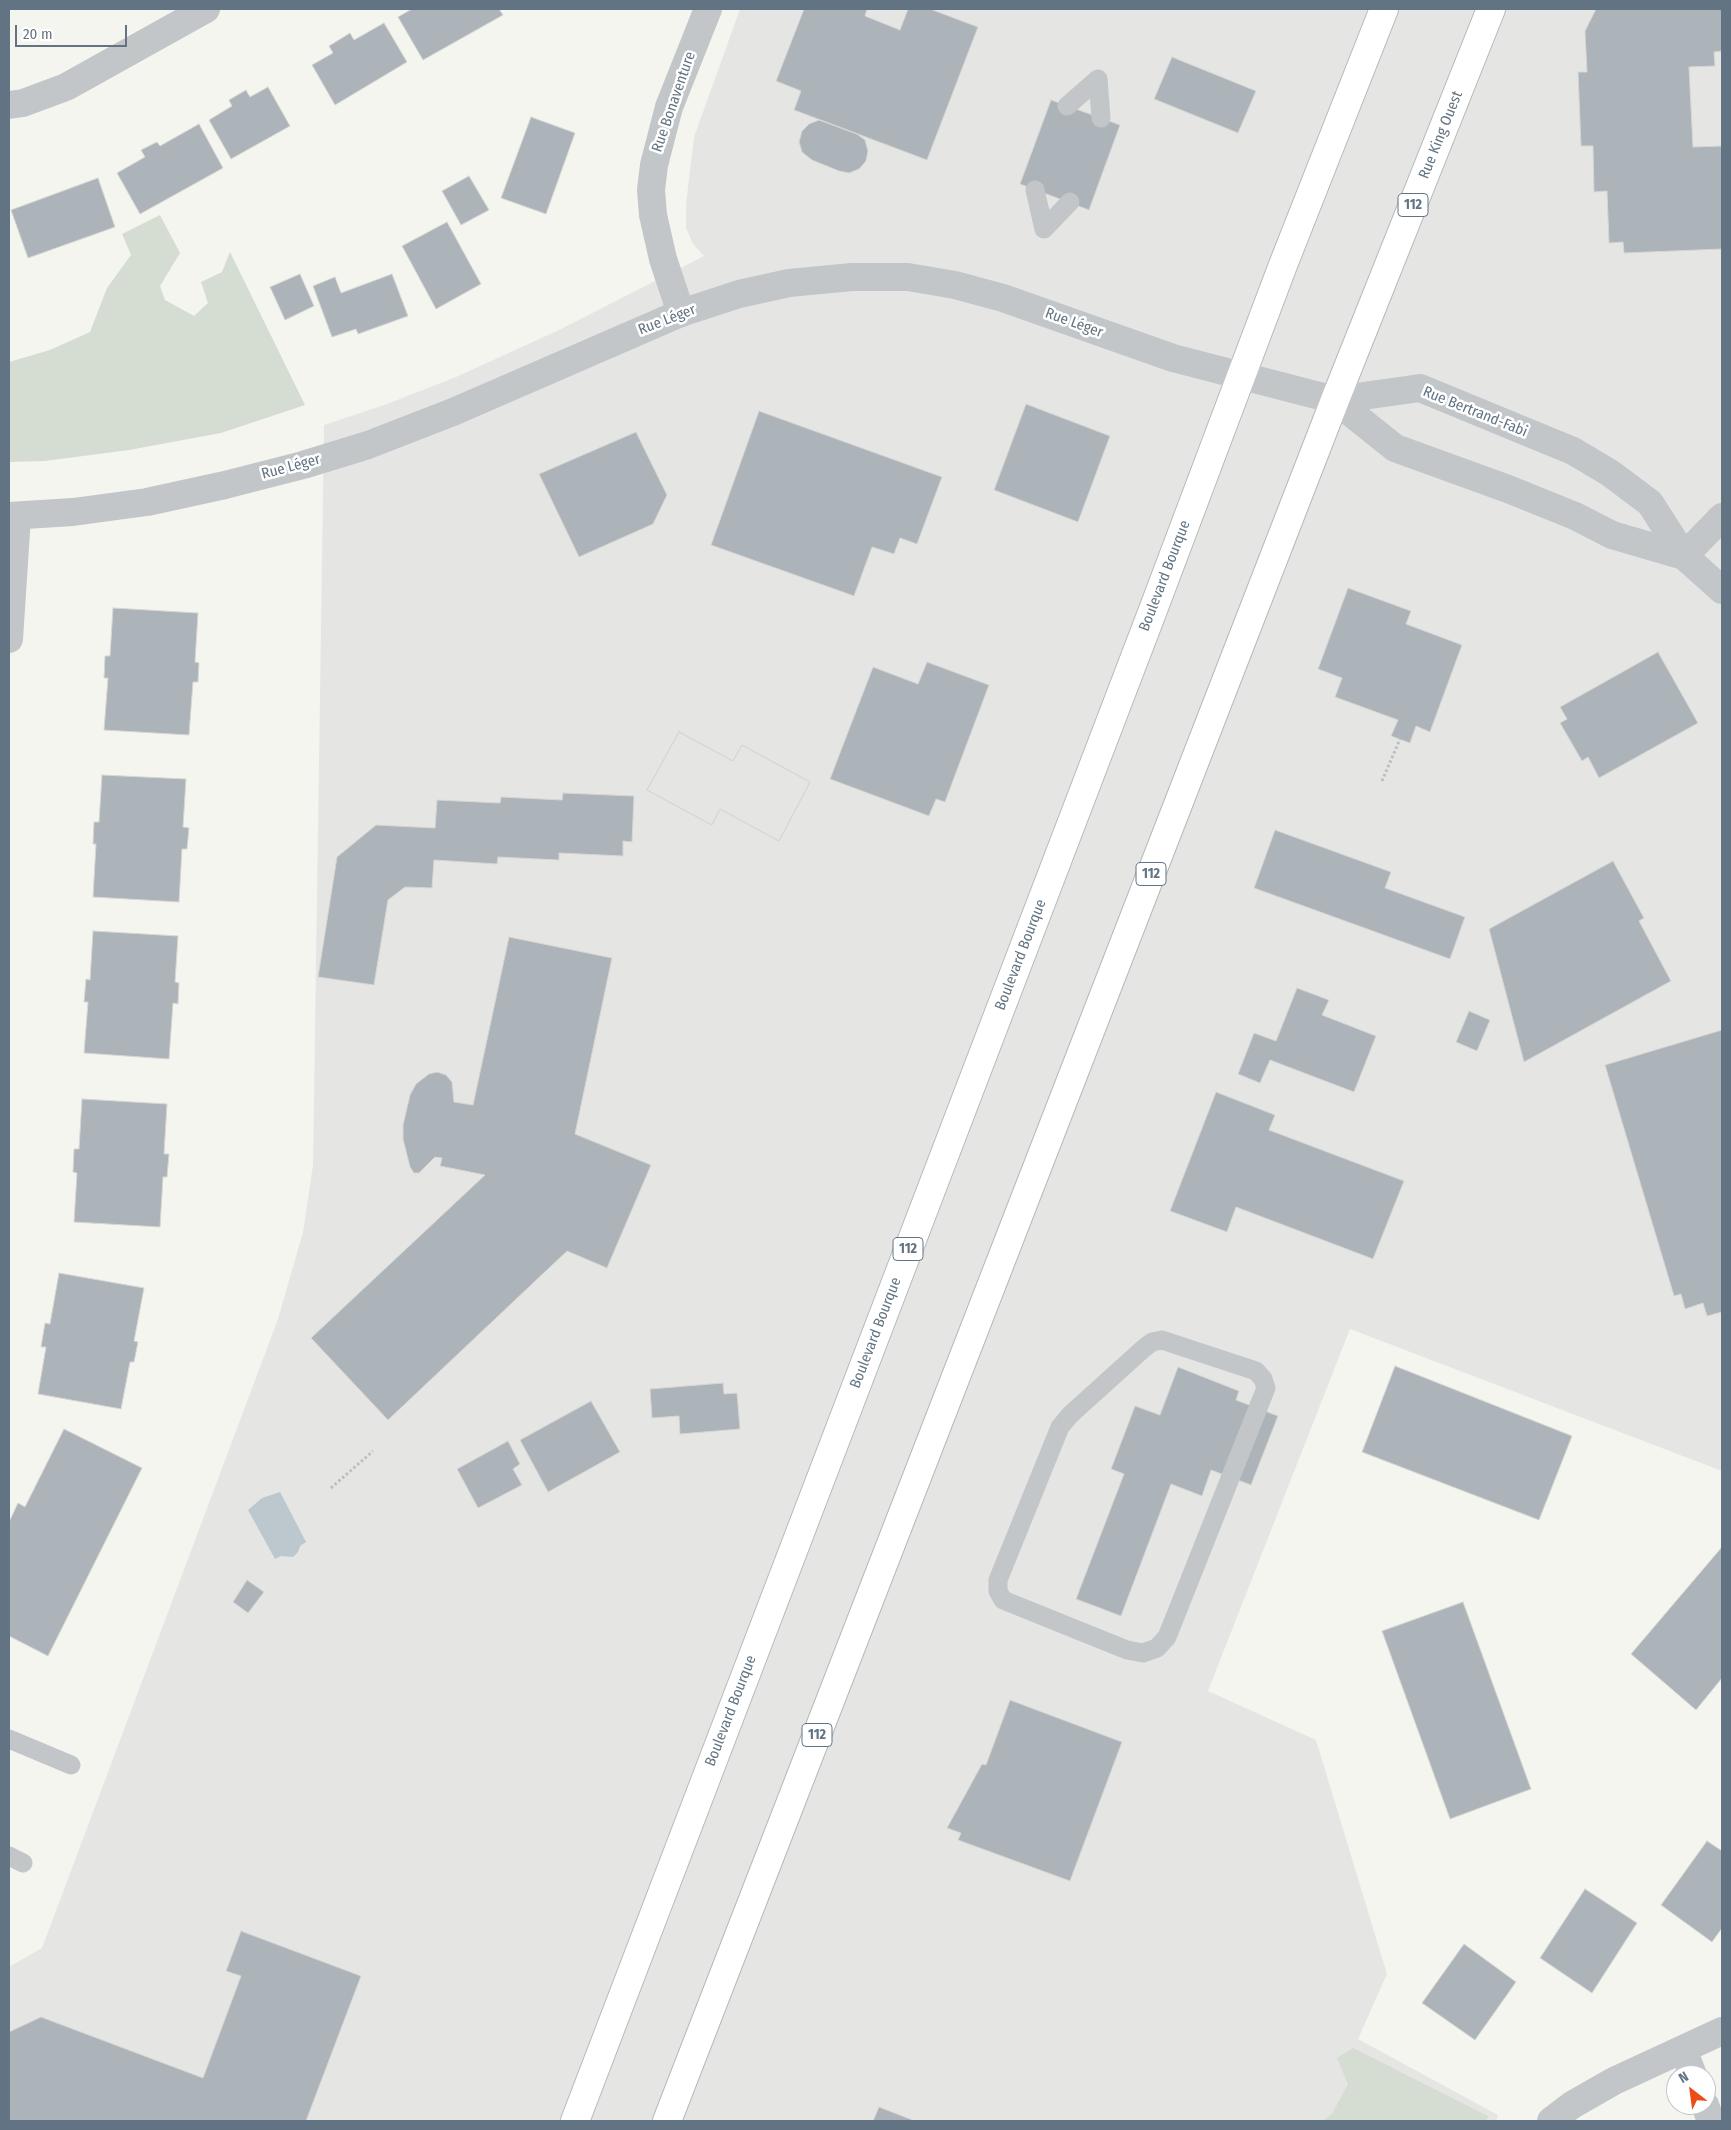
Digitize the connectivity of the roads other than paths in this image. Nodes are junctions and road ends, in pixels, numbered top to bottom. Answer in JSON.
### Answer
{"nodes":[{"id":1,"x":206,"y":9,"type":"edge"},
{"id":2,"x":708,"y":9,"type":"edge"},
{"id":3,"x":1384,"y":9,"type":"edge"},
{"id":4,"x":1492,"y":9,"type":"edge"},
{"id":5,"x":9,"y":105,"type":"edge"},
{"id":6,"x":1066,"y":106,"type":"dead end"},
{"id":7,"x":1101,"y":118,"type":"dead end"},
{"id":8,"x":1036,"y":190,"type":"dead end"},
{"id":9,"x":1070,"y":202,"type":"dead end"},
{"id":10,"x":680,"y":313,"type":"junction"},
{"id":11,"x":1242,"y":377,"type":"junction"},
{"id":12,"x":1335,"y":400,"type":"junction"},
{"id":13,"x":13,"y":516,"type":"edge"},
{"id":14,"x":1722,"y":517,"type":"edge"},
{"id":15,"x":1684,"y":556,"type":"junction"},
{"id":16,"x":1722,"y":590,"type":"edge"},
{"id":17,"x":9,"y":639,"type":"edge"},
{"id":18,"x":1143,"y":1350,"type":"joint"},
{"id":19,"x":9,"y":1739,"type":"edge"},
{"id":20,"x":71,"y":1765,"type":"dead end"},
{"id":21,"x":1722,"y":2031,"type":"edge"},
{"id":22,"x":1683,"y":2049,"type":"junction"},
{"id":23,"x":1689,"y":2065,"type":"edge"},
{"id":24,"x":575,"y":2121,"type":"edge"},
{"id":25,"x":667,"y":2121,"type":"edge"},
{"id":26,"x":1551,"y":2121,"type":"edge"}],
"edges":[{"from":1,"to":5,"type":"street"},
{"from":2,"to":10,"type":"street","name":"Rue Bonaventure"},
{"from":3,"to":11,"type":"main road","number":"112"},
{"from":4,"to":12,"type":"main road","name":"Rue King Ouest","number":"112"},
{"from":6,"to":7,"type":"lane"},
{"from":8,"to":9,"type":"lane"},
{"from":10,"to":11,"type":"street","name":"Rue Léger"},
{"from":10,"to":13,"type":"street","name":"Rue Léger"},
{"from":11,"to":12,"type":"street","name":"Rue Léger"},
{"from":11,"to":24,"type":"main road","name":"Boulevard Bourque","number":"112"},
{"from":12,"to":15,"type":"street","name":"Rue Bertrand-Fabi"},
{"from":12,"to":15,"type":"street","name":"Rue Bertrand-Fabi"},
{"from":12,"to":25,"type":"main road","number":"112"},
{"from":13,"to":17,"type":"street"},
{"from":14,"to":15,"type":"street"},
{"from":15,"to":16,"type":"street","name":"Rue Bertrand-Fabi"},
{"from":18,"to":18,"type":"lane"},
{"from":19,"to":20,"type":"lane"},
{"from":21,"to":22,"type":"street"},
{"from":22,"to":23,"type":"street"},
{"from":22,"to":26,"type":"street"}]}
